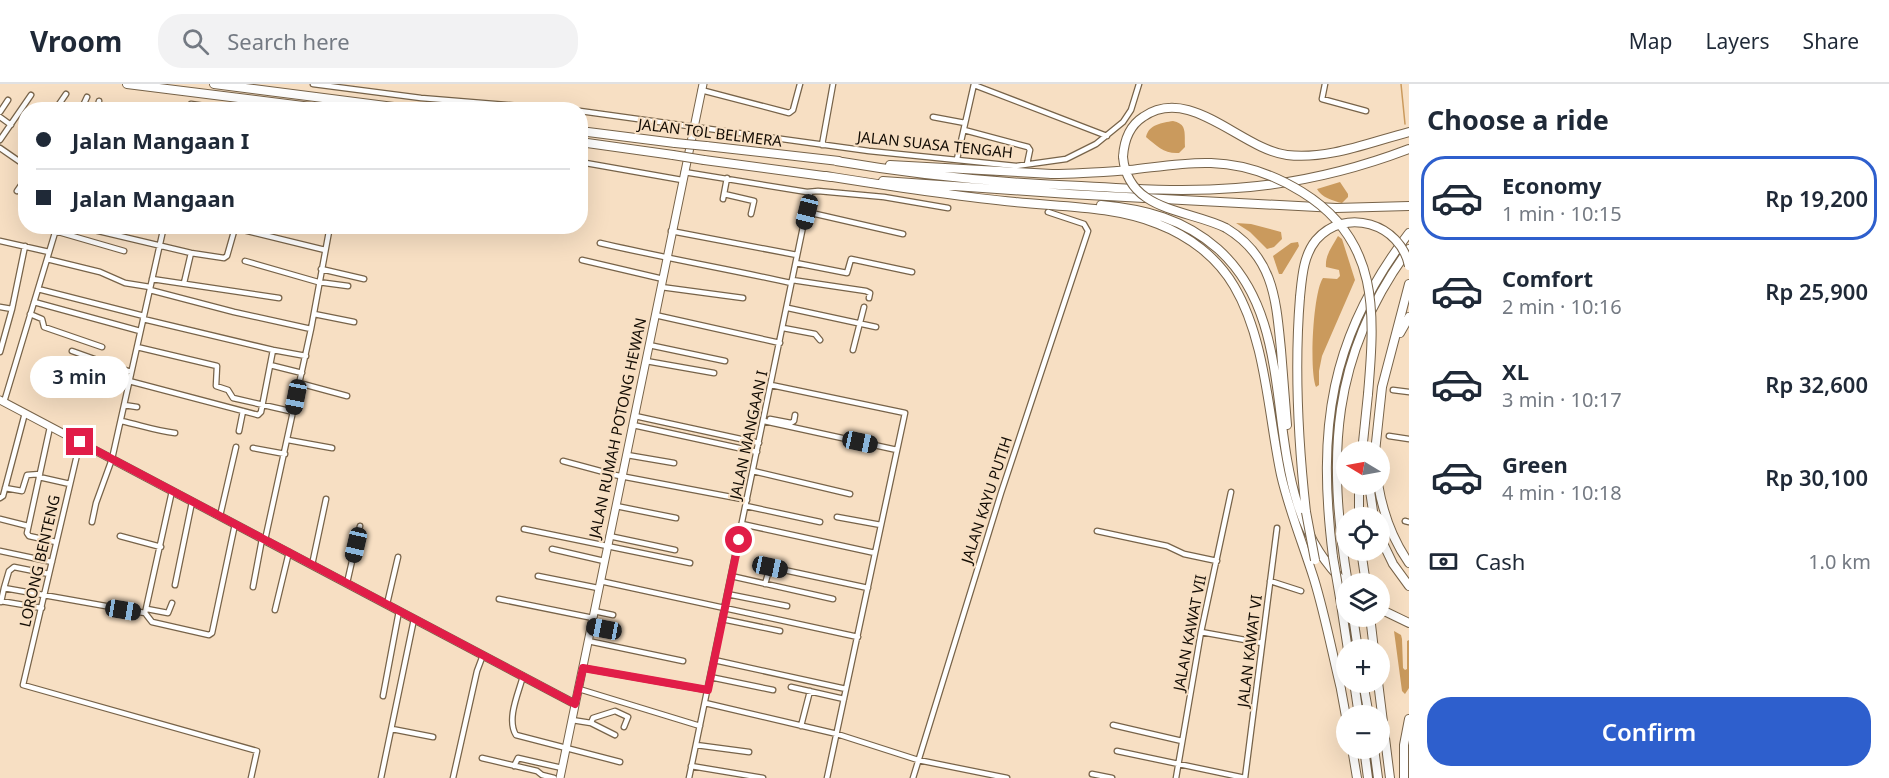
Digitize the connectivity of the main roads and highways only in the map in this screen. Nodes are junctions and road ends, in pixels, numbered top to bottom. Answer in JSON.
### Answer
{"nodes":[{"id":1,"x":127,"y":84,"type":"edge"},
{"id":2,"x":214,"y":84,"type":"edge"},
{"id":3,"x":271,"y":102,"type":"edge"},
{"id":4,"x":355,"y":102,"type":"edge"},
{"id":5,"x":588,"y":131,"type":"edge"},
{"id":6,"x":1409,"y":132,"type":"edge"},
{"id":7,"x":588,"y":143,"type":"edge"},
{"id":8,"x":1409,"y":149,"type":"edge"},
{"id":9,"x":836,"y":161,"type":"junction"},
{"id":10,"x":826,"y":176,"type":"junction"},
{"id":11,"x":978,"y":198,"type":"junction"},
{"id":12,"x":1409,"y":206,"type":"edge"},
{"id":13,"x":1409,"y":232,"type":"edge"},
{"id":14,"x":1409,"y":249,"type":"edge"},
{"id":15,"x":1409,"y":267,"type":"edge"},
{"id":16,"x":1409,"y":284,"type":"edge"},
{"id":17,"x":1409,"y":317,"type":"edge"},
{"id":18,"x":1384,"y":376,"type":"junction"},
{"id":19,"x":1368,"y":394,"type":"junction"},
{"id":20,"x":1363,"y":441,"type":"edge"},
{"id":21,"x":1367,"y":441,"type":"edge"},
{"id":22,"x":1377,"y":441,"type":"edge"},
{"id":23,"x":1380,"y":495,"type":"edge"},
{"id":24,"x":1303,"y":512,"type":"junction"},
{"id":25,"x":1311,"y":559,"type":"junction"},
{"id":26,"x":1390,"y":560,"type":"edge"},
{"id":27,"x":1409,"y":563,"type":"edge"},
{"id":28,"x":1336,"y":573,"type":"edge"},
{"id":29,"x":1346,"y":573,"type":"edge"},
{"id":30,"x":1409,"y":585,"type":"edge"},
{"id":31,"x":1390,"y":614,"type":"edge"},
{"id":32,"x":1409,"y":623,"type":"edge"},
{"id":33,"x":1346,"y":639,"type":"edge"},
{"id":34,"x":1379,"y":693,"type":"edge"},
{"id":35,"x":1344,"y":705,"type":"edge"},
{"id":36,"x":1409,"y":719,"type":"edge"},
{"id":37,"x":1354,"y":759,"type":"edge"},
{"id":38,"x":1365,"y":759,"type":"edge"},
{"id":39,"x":1375,"y":759,"type":"edge"},
{"id":40,"x":1357,"y":778,"type":"edge"},
{"id":41,"x":1368,"y":778,"type":"edge"},
{"id":42,"x":1378,"y":778,"type":"edge"},
{"id":43,"x":1390,"y":778,"type":"edge"},
{"id":44,"x":1404,"y":778,"type":"edge"}],
"edges":[{"from":1,"to":3,"type":"highway"},
{"from":2,"to":4,"type":"highway"},
{"from":5,"to":9,"type":"highway","name":"JALAN TOL BELMERA","bridge":true},
{"from":6,"to":24,"type":"highway","bridge":true},
{"from":7,"to":10,"type":"highway","name":"JALAN TOL BELMERA","bridge":true},
{"from":8,"to":9,"type":"highway"},
{"from":9,"to":19,"type":"highway","bridge":true},
{"from":10,"to":11,"type":"highway"},
{"from":10,"to":12,"type":"highway","bridge":true},
{"from":11,"to":24,"type":"highway"},
{"from":11,"to":25,"type":"highway"},
{"from":13,"to":33,"type":"highway","bridge":true},
{"from":14,"to":29,"type":"highway"},
{"from":15,"to":24,"type":"highway","bridge":true},
{"from":16,"to":18,"type":"highway"},
{"from":17,"to":18,"type":"highway"},
{"from":18,"to":22,"type":"highway"},
{"from":19,"to":20,"type":"highway"},
{"from":19,"to":21,"type":"highway"},
{"from":23,"to":27,"type":"highway"},
{"from":24,"to":25,"type":"highway","bridge":true},
{"from":24,"to":28,"type":"highway"},
{"from":25,"to":35,"type":"highway"},
{"from":26,"to":30,"type":"highway"},
{"from":31,"to":32,"type":"highway"},
{"from":34,"to":43,"type":"highway"},
{"from":36,"to":44,"type":"highway"},
{"from":37,"to":40,"type":"highway"},
{"from":38,"to":41,"type":"highway"},
{"from":39,"to":42,"type":"highway"}]}
